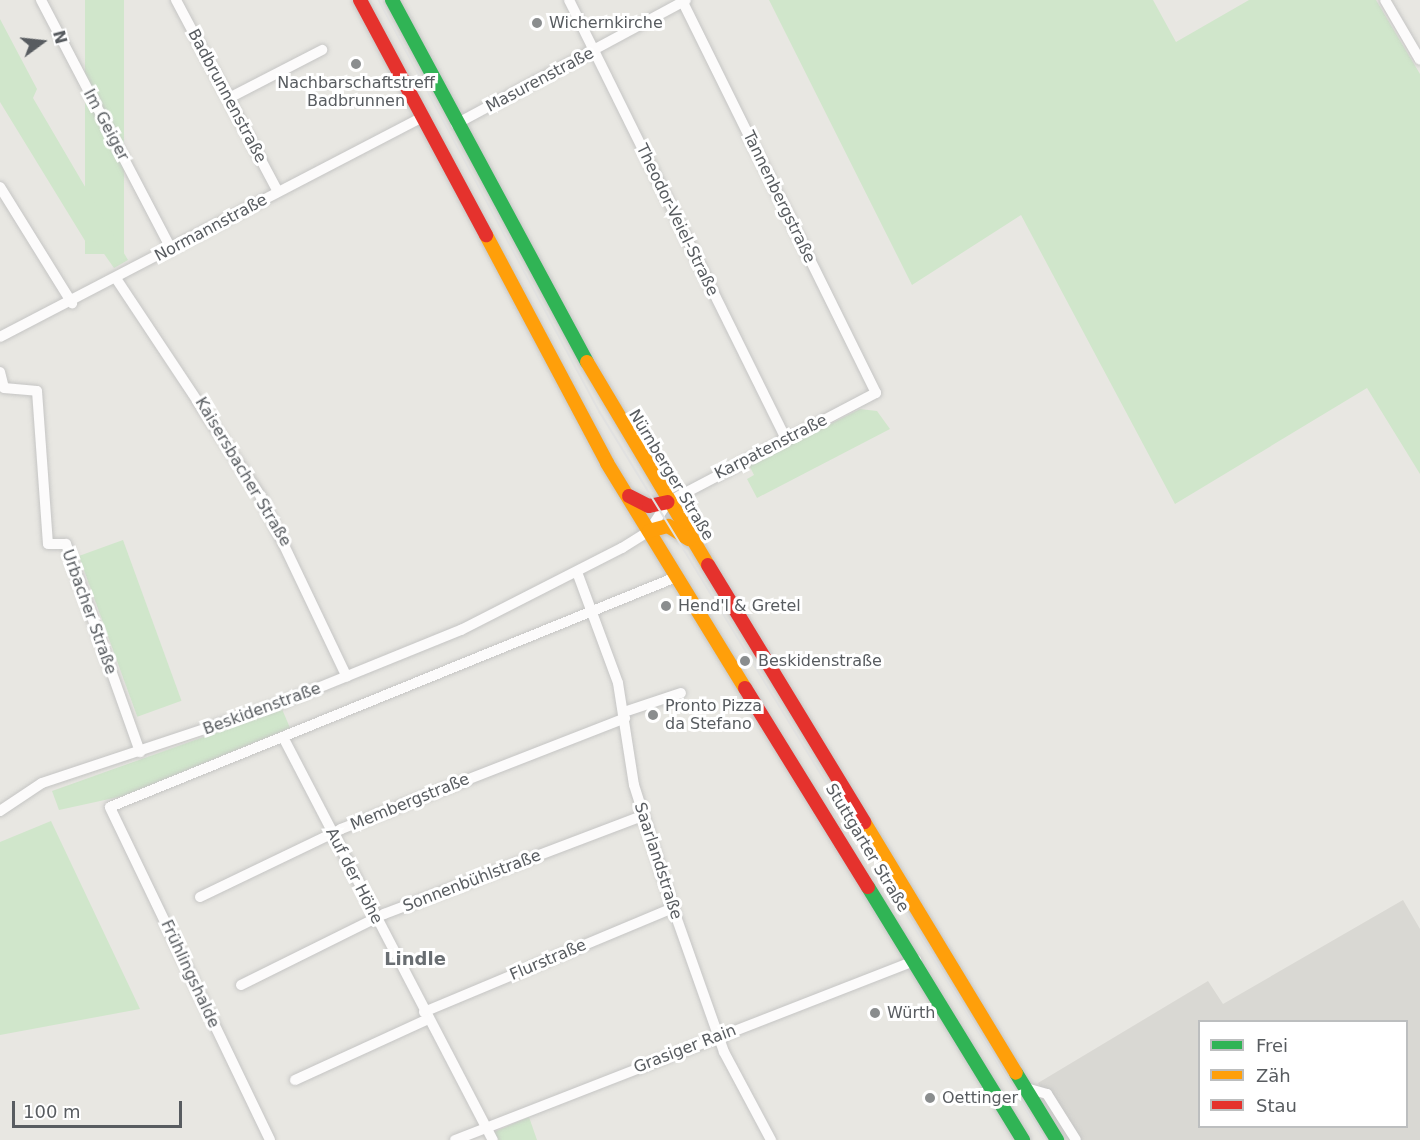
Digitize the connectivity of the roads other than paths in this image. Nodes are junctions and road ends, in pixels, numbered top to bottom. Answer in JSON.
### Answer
{"nodes":[{"id":1,"x":41,"y":0,"type":"edge"},
{"id":2,"x":176,"y":0,"type":"edge"},
{"id":3,"x":360,"y":0,"type":"edge"},
{"id":4,"x":392,"y":0,"type":"edge"},
{"id":5,"x":569,"y":0,"type":"edge"},
{"id":6,"x":1385,"y":0,"type":"edge"},
{"id":7,"x":684,"y":1,"type":"edge"},
{"id":8,"x":322,"y":50,"type":"dead end"},
{"id":9,"x":594,"y":52,"type":"junction"},
{"id":10,"x":1420,"y":60,"type":"edge"},
{"id":11,"x":229,"y":98,"type":"junction"},
{"id":12,"x":421,"y":118,"type":"junction"},
{"id":13,"x":456,"y":124,"type":"junction"},
{"id":14,"x":0,"y":187,"type":"edge"},
{"id":15,"x":278,"y":192,"type":"junction"},
{"id":16,"x":171,"y":249,"type":"junction"},
{"id":17,"x":117,"y":280,"type":"junction"},
{"id":18,"x":72,"y":303,"type":"junction"},
{"id":19,"x":0,"y":338,"type":"edge"},
{"id":20,"x":0,"y":372,"type":"edge"},
{"id":21,"x":876,"y":393,"type":"joint"},
{"id":22,"x":786,"y":440,"type":"junction"},
{"id":23,"x":625,"y":492,"type":"junction"},
{"id":24,"x":668,"y":502,"type":"junction"},
{"id":25,"x":649,"y":531,"type":"junction"},
{"id":26,"x":691,"y":541,"type":"junction"},
{"id":27,"x":577,"y":572,"type":"junction"},
{"id":28,"x":676,"y":578,"type":"junction"},
{"id":29,"x":592,"y":611,"type":"junction"},
{"id":30,"x":347,"y":677,"type":"junction"},
{"id":31,"x":681,"y":693,"type":"dead end"},
{"id":32,"x":624,"y":715,"type":"junction"},
{"id":33,"x":284,"y":739,"type":"junction"},
{"id":34,"x":140,"y":752,"type":"junction"},
{"id":35,"x":110,"y":807,"type":"joint"},
{"id":36,"x":0,"y":811,"type":"edge"},
{"id":37,"x":642,"y":816,"type":"junction"},
{"id":38,"x":331,"y":833,"type":"junction"},
{"id":39,"x":200,"y":897,"type":"dead end"},
{"id":40,"x":673,"y":908,"type":"junction"},
{"id":41,"x":375,"y":919,"type":"junction"},
{"id":42,"x":916,"y":960,"type":"junction"},
{"id":43,"x":241,"y":985,"type":"dead end"},
{"id":44,"x":426,"y":1016,"type":"junction"},
{"id":45,"x":719,"y":1036,"type":"junction"},
{"id":46,"x":295,"y":1080,"type":"dead end"},
{"id":47,"x":1026,"y":1088,"type":"junction"},
{"id":48,"x":485,"y":1126,"type":"junction"},
{"id":49,"x":270,"y":1140,"type":"edge"},
{"id":50,"x":455,"y":1140,"type":"edge"},
{"id":51,"x":492,"y":1140,"type":"edge"},
{"id":52,"x":771,"y":1140,"type":"edge"},
{"id":53,"x":1023,"y":1140,"type":"edge"},
{"id":54,"x":1058,"y":1140,"type":"edge"},
{"id":55,"x":1076,"y":1140,"type":"edge"}],
"edges":[{"from":1,"to":16,"type":"street","name":"Im Geiger"},
{"from":2,"to":11,"type":"street","name":"Badbrunnenstraße"},
{"from":3,"to":12,"type":"main road"},
{"from":4,"to":13,"type":"main road","name":"Nürnberger Straße"},
{"from":5,"to":9,"type":"street","name":"Theodor-Veiel-Straße"},
{"from":6,"to":10,"type":"street"},
{"from":7,"to":9,"type":"street","name":"Masurenstraße"},
{"from":7,"to":21,"type":"street","name":"Tannenbergstraße"},
{"from":8,"to":11,"type":"street"},
{"from":9,"to":13,"type":"street","name":"Masurenstraße"},
{"from":9,"to":22,"type":"street","name":"Theodor-Veiel-Straße"},
{"from":11,"to":15,"type":"street","name":"Badbrunnenstraße"},
{"from":12,"to":15,"type":"street","name":"Normannstraße"},
{"from":12,"to":23,"type":"main road"},
{"from":13,"to":24,"type":"main road","name":"Nürnberger Straße"},
{"from":14,"to":18,"type":"street"},
{"from":15,"to":16,"type":"street","name":"Normannstraße"},
{"from":16,"to":17,"type":"street","name":"Normannstraße"},
{"from":17,"to":18,"type":"street","name":"Normannstraße"},
{"from":17,"to":30,"type":"street","name":"Kaisersbacher Straße"},
{"from":18,"to":19,"type":"street","name":"Normannstraße"},
{"from":20,"to":34,"type":"street","name":"Urbacher Straße"},
{"from":21,"to":22,"type":"street","name":"Karpatenstraße"},
{"from":22,"to":24,"type":"street","name":"Karpatenstraße"},
{"from":23,"to":24,"type":"main road"},
{"from":23,"to":25,"type":"main road"},
{"from":24,"to":25,"type":"street"},
{"from":24,"to":26,"type":"main road","name":"Nürnberger Straße"},
{"from":25,"to":26,"type":"main road"},
{"from":25,"to":27,"type":"street","name":"Beskidenstraße"},
{"from":25,"to":28,"type":"main road"},
{"from":26,"to":47,"type":"main road","name":"Nürnberger Straße"},
{"from":27,"to":29,"type":"street","name":"Saarlandstraße"},
{"from":27,"to":30,"type":"street","name":"Beskidenstraße"},
{"from":28,"to":29,"type":"street","name":"Beskidenstraße"},
{"from":28,"to":42,"type":"main road","name":"Stuttgarter Straße"},
{"from":29,"to":32,"type":"street","name":"Saarlandstraße"},
{"from":29,"to":33,"type":"street","name":"Beskidenstraße"},
{"from":30,"to":34,"type":"street","name":"Beskidenstraße"},
{"from":31,"to":32,"type":"street","name":"Membergstraße"},
{"from":32,"to":37,"type":"street","name":"Saarlandstraße"},
{"from":32,"to":38,"type":"street","name":"Membergstraße"},
{"from":33,"to":35,"type":"street","name":"Beskidenstraße"},
{"from":33,"to":38,"type":"street","name":"Auf der Höhe"},
{"from":34,"to":36,"type":"street","name":"Beskidenstraße"},
{"from":35,"to":49,"type":"street","name":"Frühlingshalde"},
{"from":37,"to":40,"type":"street","name":"Saarlandstraße"},
{"from":37,"to":41,"type":"street","name":"Sonnenbühlstraße"},
{"from":38,"to":39,"type":"street","name":"Membergstraße"},
{"from":38,"to":41,"type":"street","name":"Auf der Höhe"},
{"from":40,"to":44,"type":"street","name":"Flurstraße"},
{"from":40,"to":45,"type":"street","name":"Saarlandstraße"},
{"from":41,"to":43,"type":"street","name":"Sonnenbühlstraße"},
{"from":41,"to":44,"type":"street","name":"Auf der Höhe"},
{"from":42,"to":45,"type":"street","name":"Grasiger Rain"},
{"from":42,"to":53,"type":"main road","name":"Stuttgarter Straße"},
{"from":44,"to":46,"type":"street","name":"Flurstraße"},
{"from":44,"to":48,"type":"street","name":"Auf der Höhe"},
{"from":45,"to":48,"type":"street","name":"Grasiger Rain"},
{"from":45,"to":52,"type":"street","name":"Saarlandstraße"},
{"from":47,"to":54,"type":"main road"},
{"from":47,"to":55,"type":"street"},
{"from":48,"to":50,"type":"street","name":"Grasiger Rain"},
{"from":48,"to":51,"type":"street","name":"Auf der Höhe"}]}
